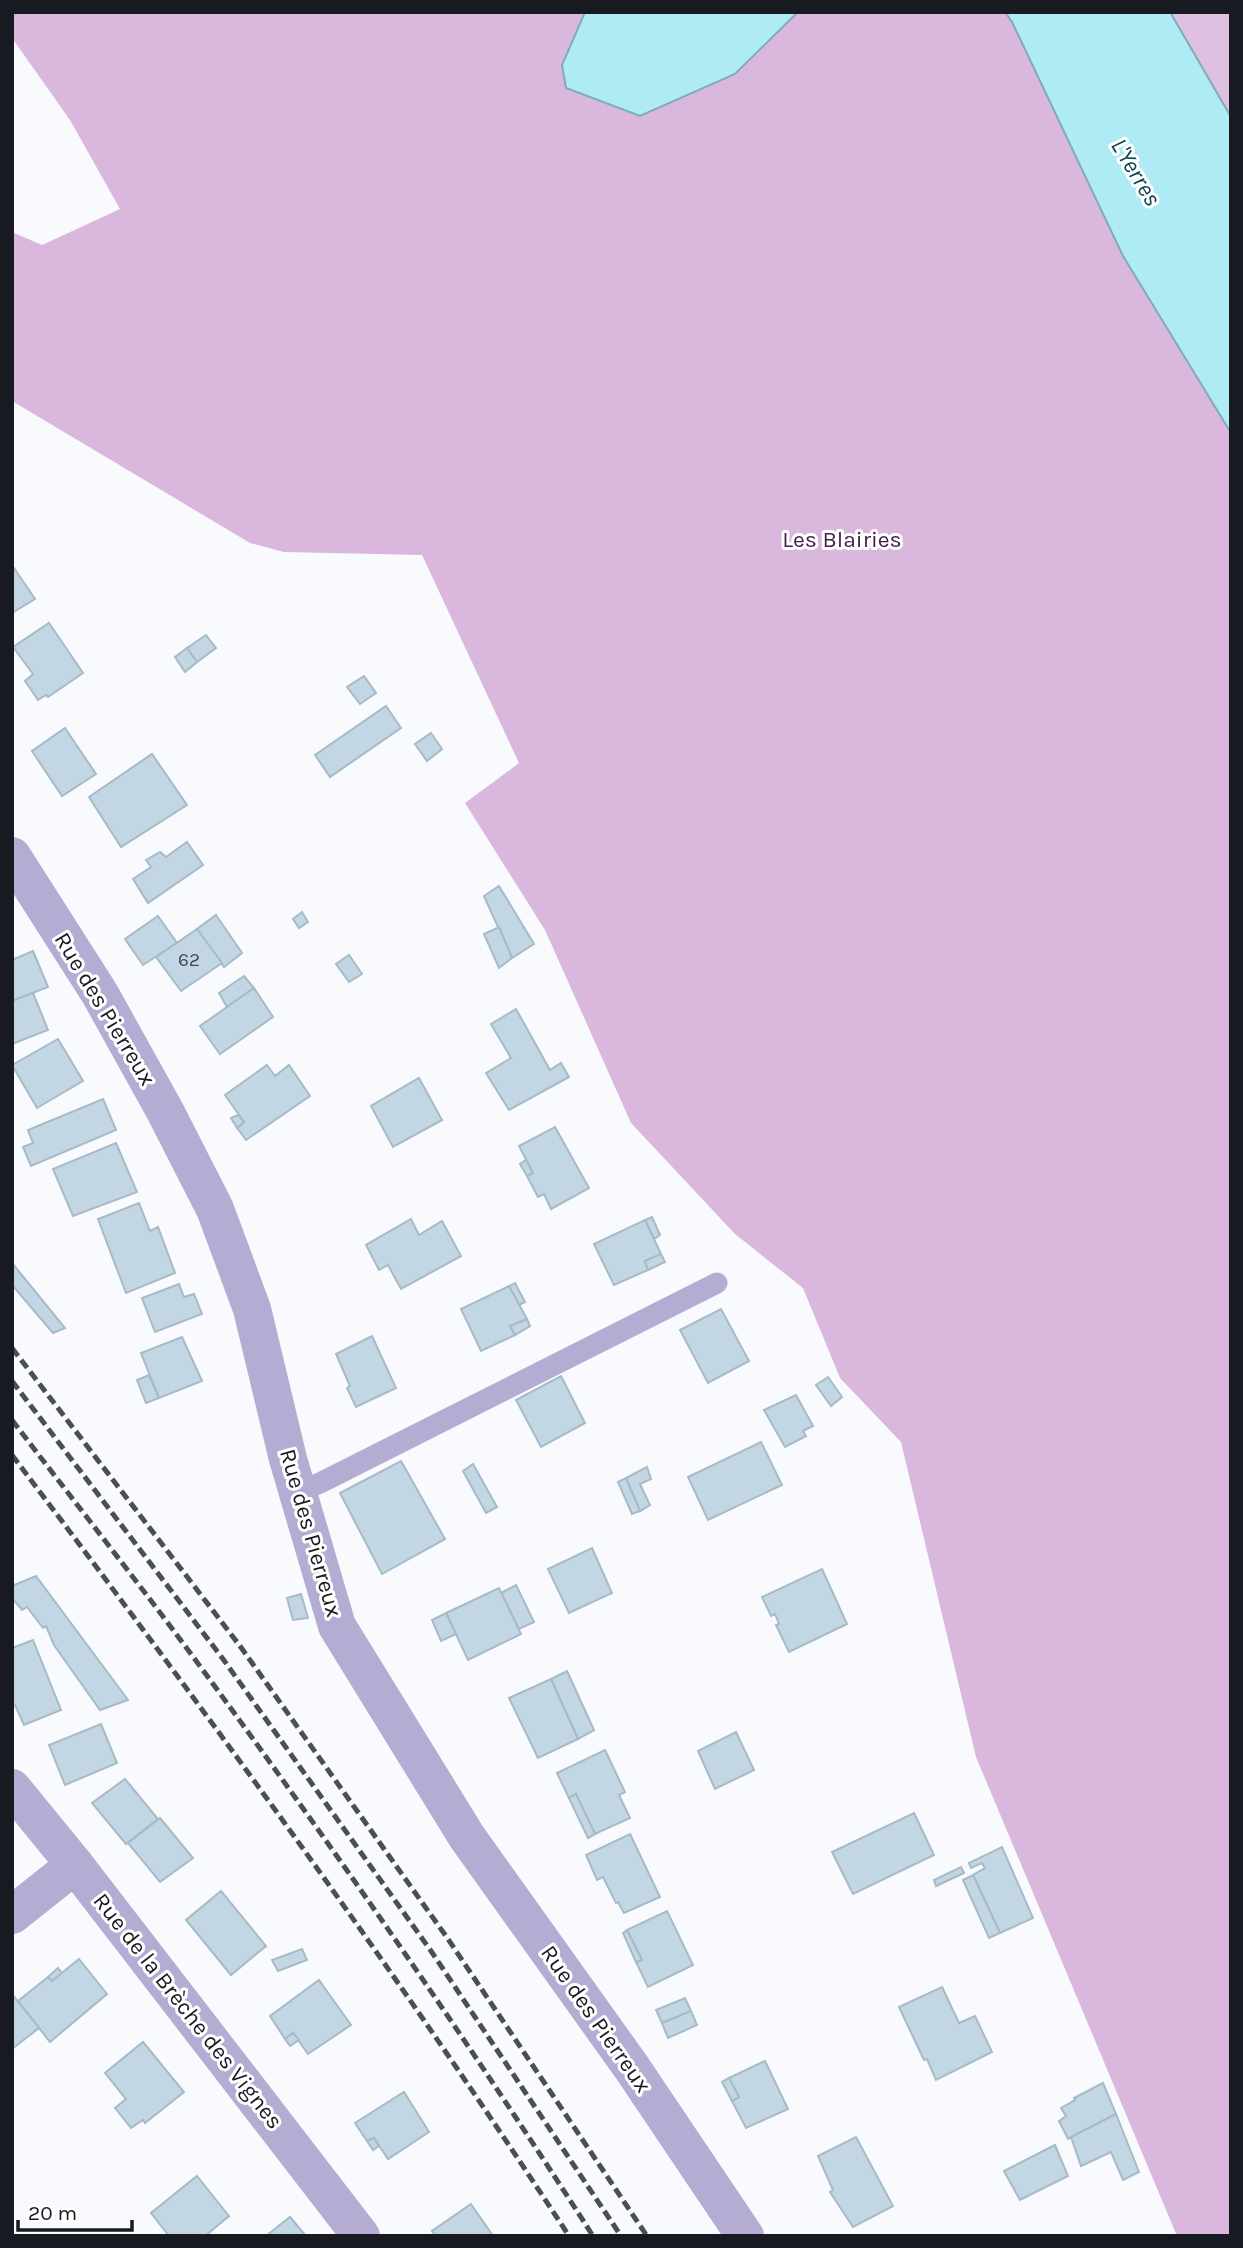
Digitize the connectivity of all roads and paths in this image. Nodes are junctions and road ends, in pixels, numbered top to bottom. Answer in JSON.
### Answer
{"nodes":[{"id":1,"x":12,"y":856,"type":"edge"},
{"id":2,"x":717,"y":1283,"type":"dead end"},
{"id":3,"x":298,"y":1492,"type":"junction"},
{"id":4,"x":12,"y":1788,"type":"edge"},
{"id":5,"x":75,"y":1865,"type":"junction"},
{"id":6,"x":12,"y":1915,"type":"edge"},
{"id":7,"x":361,"y":2236,"type":"edge"},
{"id":8,"x":745,"y":2236,"type":"edge"}],
"edges":[{"from":1,"to":3,"type":"street","name":"Rue des Pierreux"},
{"from":2,"to":3,"type":"lane"},
{"from":3,"to":8,"type":"street","name":"Rue des Pierreux"},
{"from":4,"to":5,"type":"street","name":"Rue de la Brèche des Vignes"},
{"from":5,"to":6,"type":"street"},
{"from":5,"to":7,"type":"street","name":"Rue de la Brèche des Vignes"}]}
